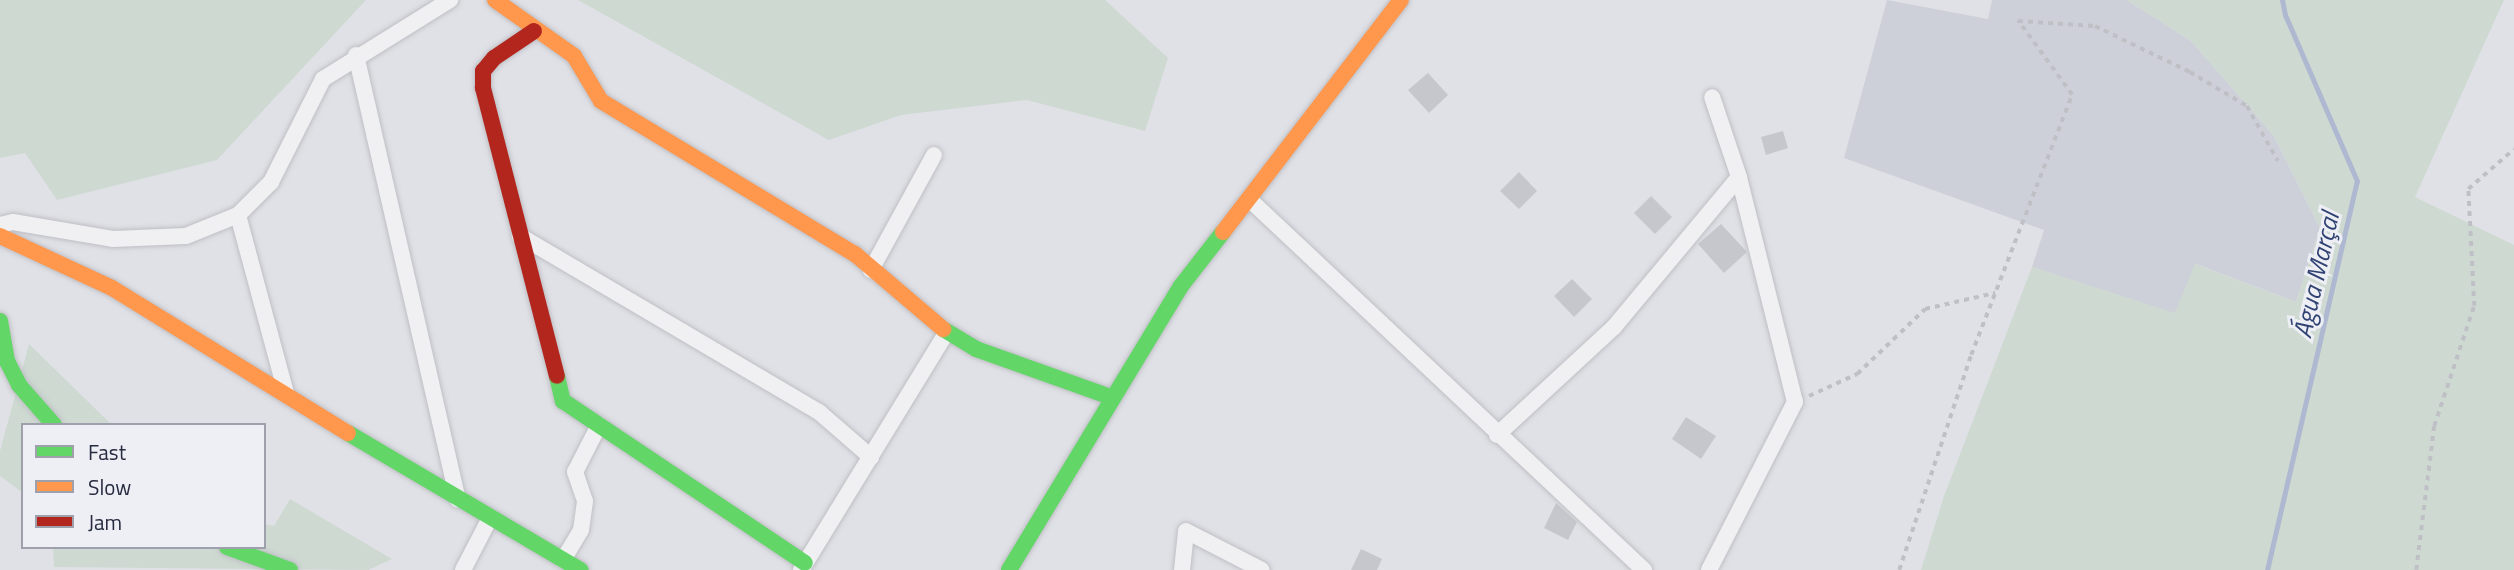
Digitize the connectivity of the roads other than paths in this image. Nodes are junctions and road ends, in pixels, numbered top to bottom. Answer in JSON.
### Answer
{"nodes":[{"id":1,"x":450,"y":0,"type":"edge"},
{"id":2,"x":495,"y":0,"type":"edge"},
{"id":3,"x":1401,"y":0,"type":"edge"},
{"id":4,"x":534,"y":31,"type":"junction"},
{"id":5,"x":356,"y":55,"type":"junction"},
{"id":6,"x":1712,"y":97,"type":"dead end"},
{"id":7,"x":934,"y":156,"type":"dead end"},
{"id":8,"x":1739,"y":177,"type":"junction"},
{"id":9,"x":1249,"y":199,"type":"junction"},
{"id":10,"x":238,"y":215,"type":"junction"},
{"id":11,"x":0,"y":225,"type":"edge"},
{"id":12,"x":0,"y":236,"type":"edge"},
{"id":13,"x":520,"y":236,"type":"junction"},
{"id":14,"x":871,"y":270,"type":"junction"},
{"id":15,"x":0,"y":321,"type":"edge"},
{"id":16,"x":947,"y":332,"type":"junction"},
{"id":17,"x":285,"y":393,"type":"junction"},
{"id":18,"x":1111,"y":397,"type":"junction"},
{"id":19,"x":52,"y":423,"type":"edge"},
{"id":20,"x":599,"y":425,"type":"junction"},
{"id":21,"x":1497,"y":435,"type":"junction"},
{"id":22,"x":871,"y":457,"type":"junction"},
{"id":23,"x":457,"y":499,"type":"junction"},
{"id":24,"x":490,"y":518,"type":"junction"},
{"id":25,"x":235,"y":549,"type":"edge"},
{"id":26,"x":563,"y":560,"type":"junction"},
{"id":27,"x":803,"y":566,"type":"edge"},
{"id":28,"x":290,"y":570,"type":"edge"},
{"id":29,"x":463,"y":570,"type":"edge"},
{"id":30,"x":581,"y":570,"type":"edge"},
{"id":31,"x":1009,"y":570,"type":"edge"},
{"id":32,"x":1182,"y":570,"type":"edge"},
{"id":33,"x":1262,"y":570,"type":"edge"},
{"id":34,"x":1644,"y":570,"type":"edge"},
{"id":35,"x":1709,"y":570,"type":"edge"}],
"edges":[{"from":1,"to":5,"type":"street"},
{"from":2,"to":4,"type":"street"},
{"from":3,"to":9,"type":"street"},
{"from":4,"to":13,"type":"street"},
{"from":4,"to":14,"type":"street"},
{"from":5,"to":10,"type":"street"},
{"from":5,"to":23,"type":"street"},
{"from":6,"to":8,"type":"street"},
{"from":7,"to":14,"type":"street"},
{"from":8,"to":21,"type":"street"},
{"from":8,"to":35,"type":"street"},
{"from":9,"to":18,"type":"street"},
{"from":9,"to":21,"type":"street"},
{"from":10,"to":11,"type":"street"},
{"from":10,"to":17,"type":"street"},
{"from":12,"to":17,"type":"street"},
{"from":13,"to":20,"type":"street"},
{"from":13,"to":22,"type":"street"},
{"from":14,"to":16,"type":"street"},
{"from":15,"to":19,"type":"street"},
{"from":16,"to":18,"type":"street"},
{"from":16,"to":22,"type":"street"},
{"from":17,"to":23,"type":"street"},
{"from":18,"to":31,"type":"street"},
{"from":20,"to":26,"type":"street"},
{"from":20,"to":27,"type":"street"},
{"from":21,"to":34,"type":"street"},
{"from":22,"to":27,"type":"street"},
{"from":23,"to":24,"type":"street"},
{"from":24,"to":26,"type":"street"},
{"from":24,"to":29,"type":"street"},
{"from":25,"to":28,"type":"street"},
{"from":26,"to":30,"type":"street"},
{"from":32,"to":33,"type":"street"}]}
